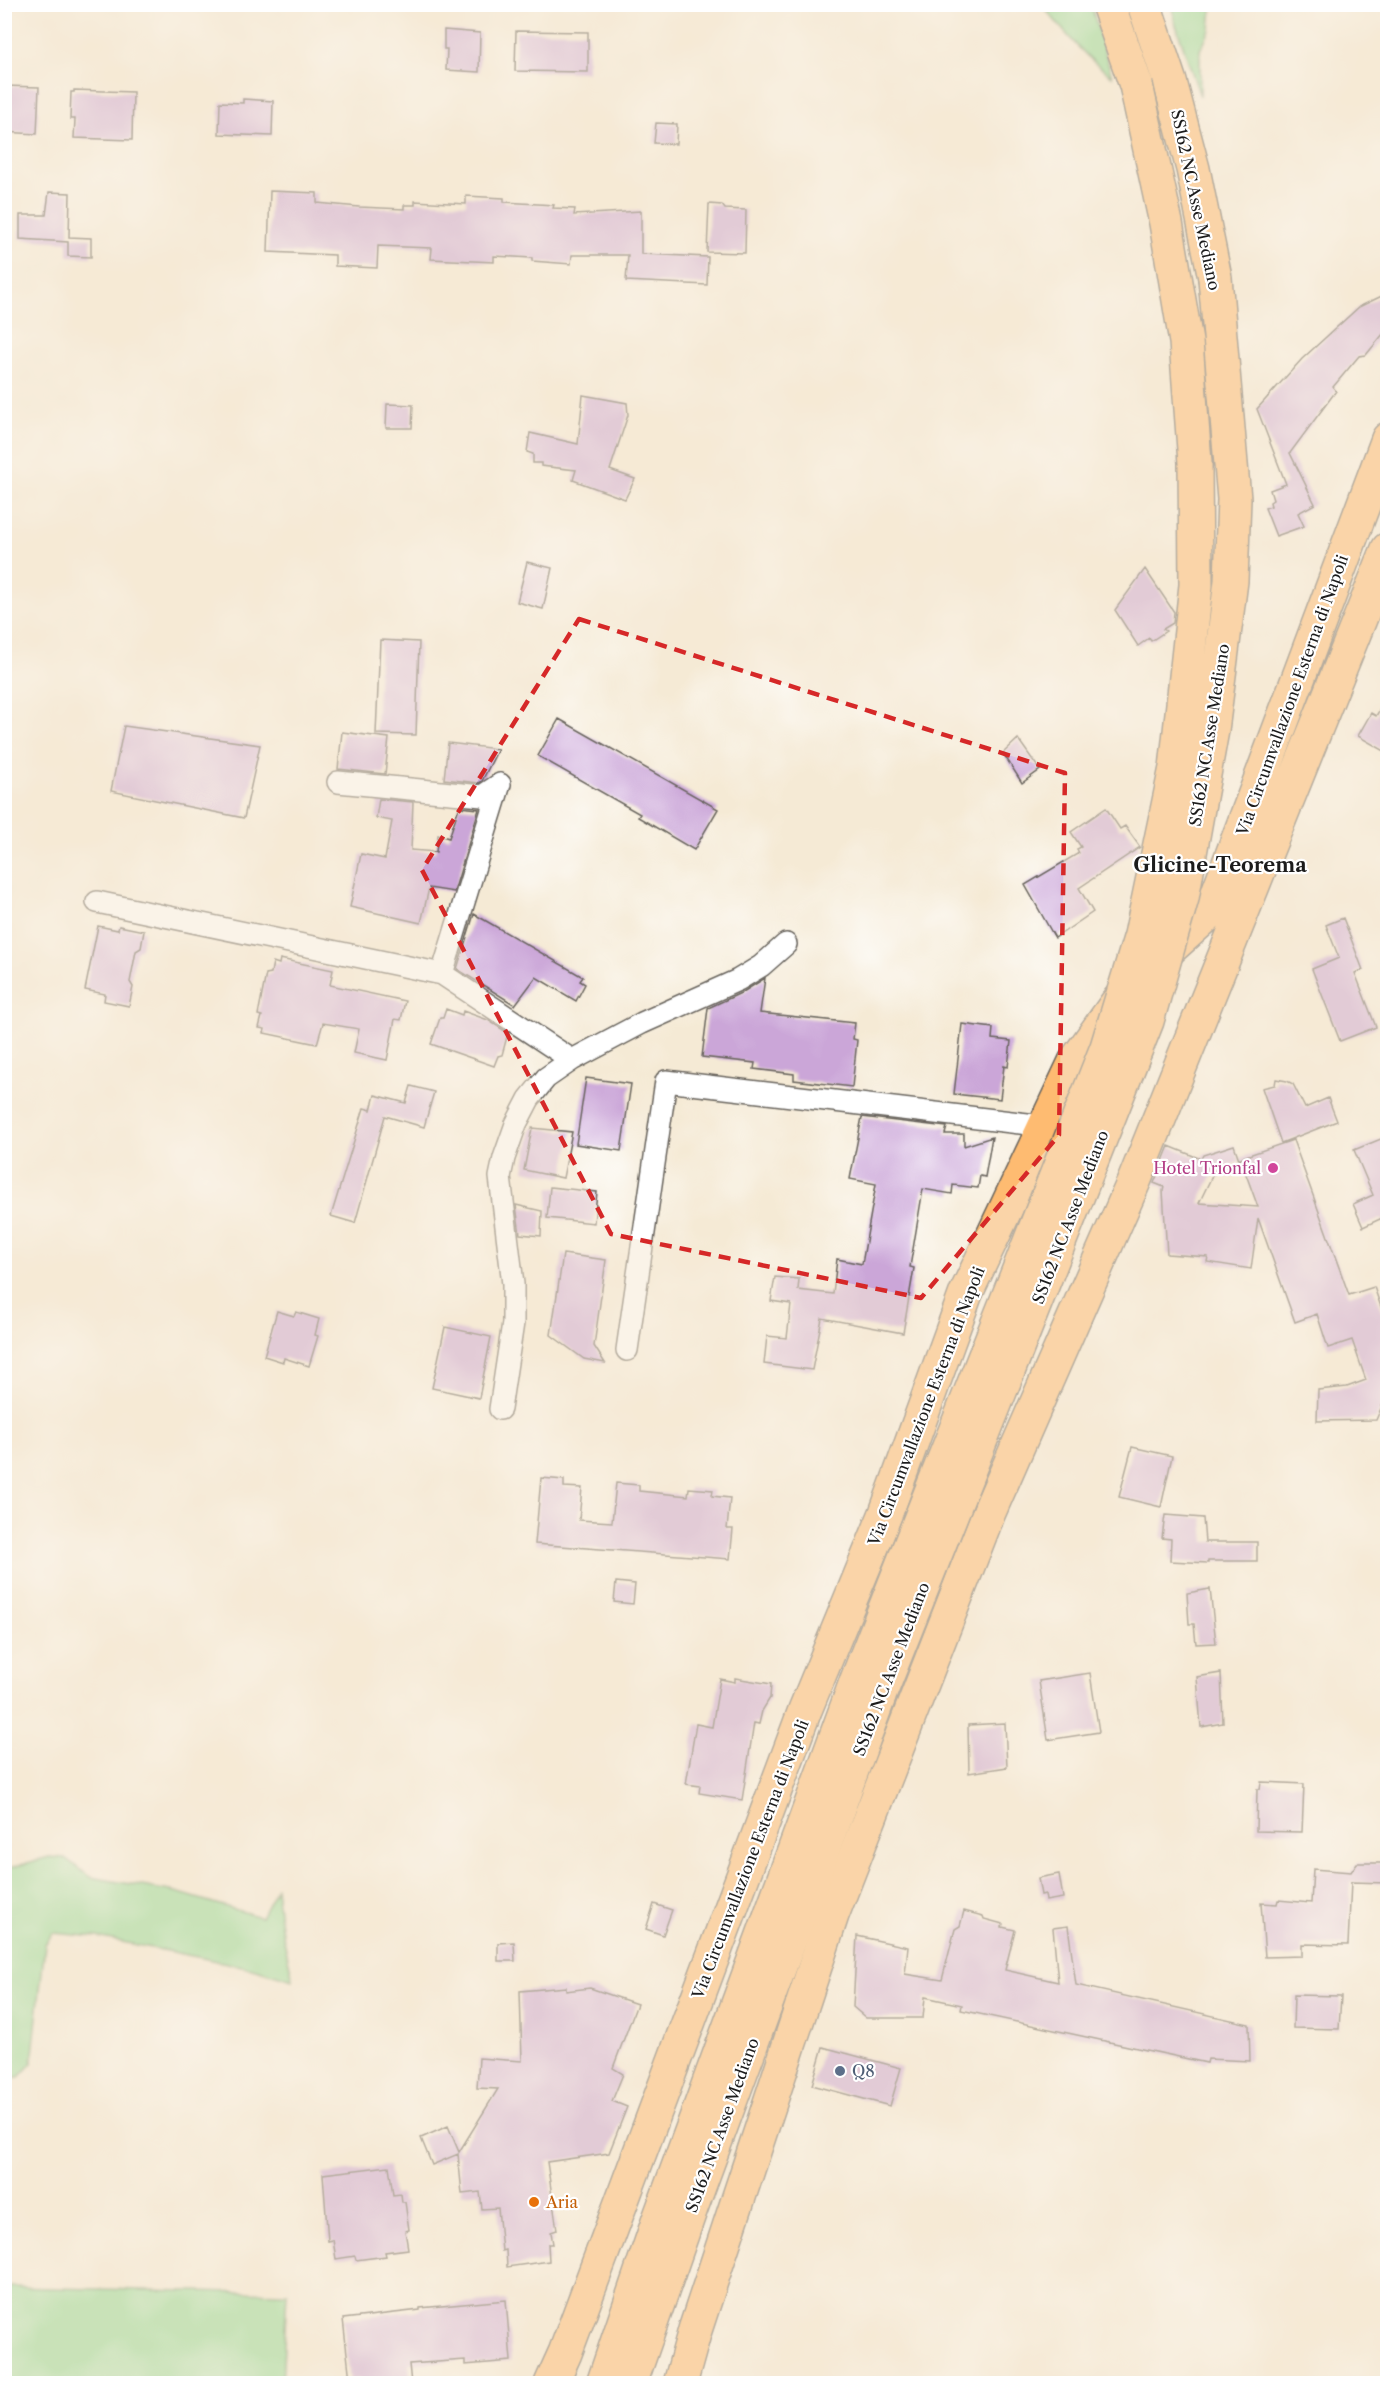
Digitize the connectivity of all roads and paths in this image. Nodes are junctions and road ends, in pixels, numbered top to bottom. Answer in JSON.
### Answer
{"nodes":[{"id":1,"x":1108,"y":4,"type":"edge"},
{"id":2,"x":1144,"y":4,"type":"edge"},
{"id":3,"x":1160,"y":4,"type":"edge"},
{"id":4,"x":1170,"y":82,"type":"junction"},
{"id":5,"x":1388,"y":439,"type":"edge"},
{"id":6,"x":1388,"y":549,"type":"edge"},
{"id":7,"x":338,"y":782,"type":"dead end"},
{"id":8,"x":97,"y":902,"type":"dead end"},
{"id":9,"x":786,"y":944,"type":"dead end"},
{"id":10,"x":442,"y":974,"type":"junction"},
{"id":11,"x":573,"y":1060,"type":"junction"},
{"id":12,"x":1045,"y":1126,"type":"junction"},
{"id":13,"x":627,"y":1350,"type":"dead end"},
{"id":14,"x":500,"y":1409,"type":"dead end"},
{"id":15,"x":868,"y":1688,"type":"junction"},
{"id":16,"x":691,"y":2208,"type":"junction"},
{"id":17,"x":551,"y":2384,"type":"edge"},
{"id":18,"x":603,"y":2384,"type":"edge"},
{"id":19,"x":630,"y":2384,"type":"edge"},
{"id":20,"x":653,"y":2384,"type":"edge"},
{"id":21,"x":680,"y":2384,"type":"edge"}],
"edges":[{"from":1,"to":15,"type":"main road","name":"SS162 NC Asse Mediano","bridge":true},
{"from":2,"to":4,"type":"main road","name":"SS162 NC Asse Mediano"},
{"from":3,"to":4,"type":"main road"},
{"from":4,"to":15,"type":"main road","name":"SS162 NC Asse Mediano","bridge":true},
{"from":5,"to":12,"type":"main road","name":"Via Circumvallazione Esterna di Napoli"},
{"from":6,"to":21,"type":"main road","name":"Via Circumvallazione Esterna di Napoli"},
{"from":7,"to":10,"type":"street"},
{"from":8,"to":10,"type":"street"},
{"from":9,"to":11,"type":"street"},
{"from":10,"to":11,"type":"street"},
{"from":11,"to":14,"type":"street"},
{"from":12,"to":13,"type":"street"},
{"from":12,"to":17,"type":"main road","name":"Via Circumvallazione Esterna di Napoli"},
{"from":15,"to":16,"type":"main road","name":"SS162 NC Asse Mediano"},
{"from":15,"to":18,"type":"main road","name":"SS162 NC Asse Mediano"},
{"from":16,"to":19,"type":"main road","name":"SS162 NC Asse Mediano"},
{"from":16,"to":20,"type":"main road"}]}
